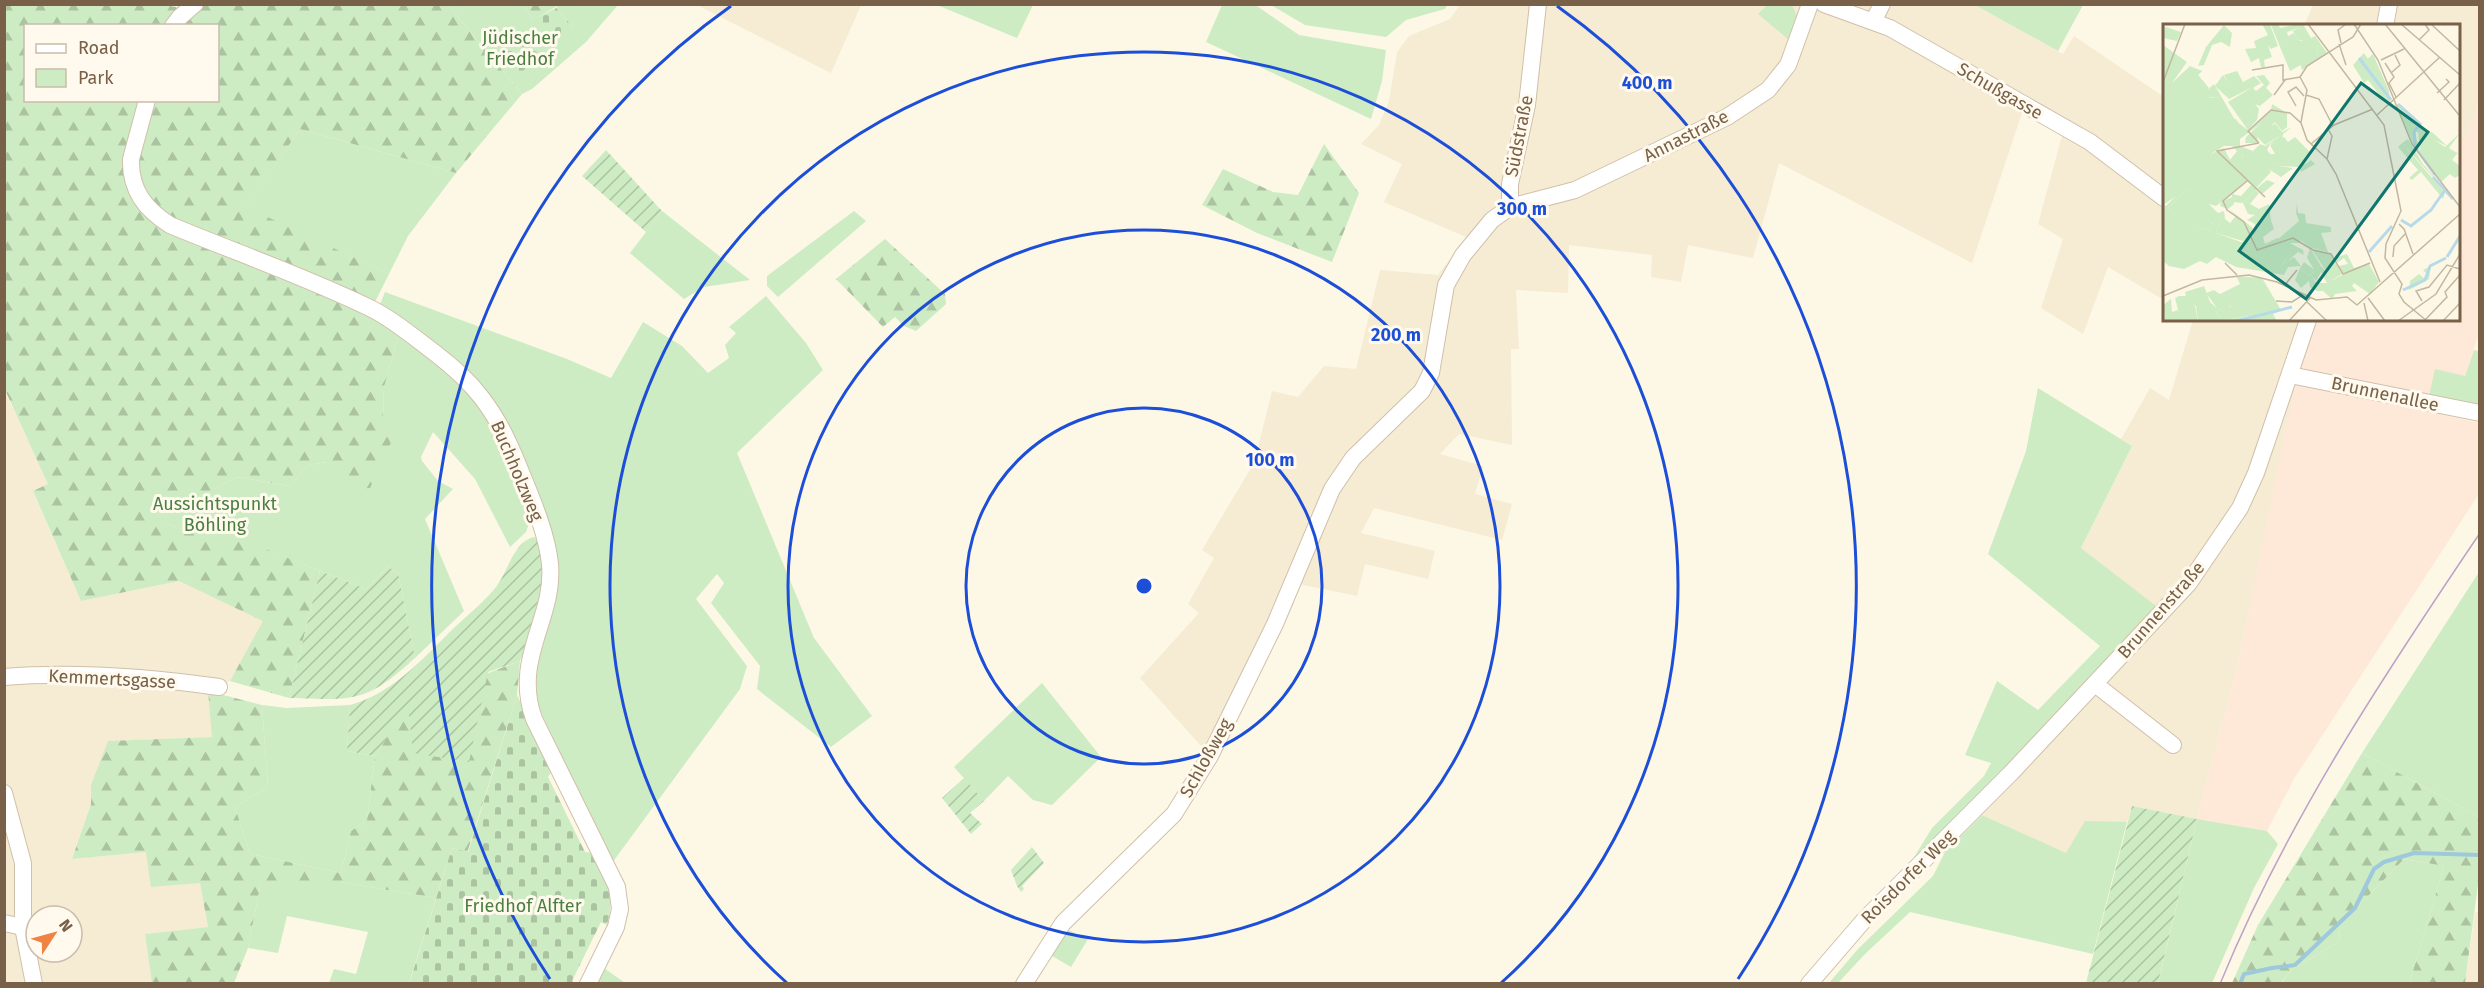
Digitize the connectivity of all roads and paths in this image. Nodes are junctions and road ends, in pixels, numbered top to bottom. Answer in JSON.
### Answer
{"nodes":[{"id":1,"x":195,"y":4,"type":"edge"},
{"id":2,"x":1538,"y":4,"type":"edge"},
{"id":3,"x":1810,"y":4,"type":"edge"},
{"id":4,"x":1824,"y":4,"type":"edge"},
{"id":5,"x":1882,"y":4,"type":"edge"},
{"id":6,"x":2390,"y":4,"type":"edge"},
{"id":7,"x":1874,"y":20,"type":"junction"},
{"id":8,"x":174,"y":24,"type":"edge"},
{"id":9,"x":2385,"y":24,"type":"edge"},
{"id":10,"x":146,"y":102,"type":"edge"},
{"id":11,"x":2163,"y":197,"type":"edge"},
{"id":12,"x":1510,"y":207,"type":"junction"},
{"id":13,"x":2308,"y":321,"type":"edge"},
{"id":14,"x":2290,"y":375,"type":"junction"},
{"id":15,"x":2480,"y":413,"type":"edge"},
{"id":16,"x":4,"y":677,"type":"edge"},
{"id":17,"x":2095,"y":684,"type":"junction"},
{"id":18,"x":219,"y":687,"type":"dead end"},
{"id":19,"x":2173,"y":745,"type":"dead end"},
{"id":20,"x":2011,"y":773,"type":"joint"},
{"id":21,"x":4,"y":794,"type":"edge"},
{"id":22,"x":4,"y":923,"type":"edge"},
{"id":23,"x":23,"y":927,"type":"junction"},
{"id":24,"x":34,"y":984,"type":"edge"},
{"id":25,"x":588,"y":984,"type":"edge"},
{"id":26,"x":1024,"y":984,"type":"edge"},
{"id":27,"x":1809,"y":984,"type":"edge"}],
"edges":[{"from":1,"to":8,"type":"street"},
{"from":2,"to":12,"type":"street","name":"Südstraße"},
{"from":3,"to":12,"type":"street","name":"Annastraße"},
{"from":4,"to":7,"type":"street","name":"Schußgasse"},
{"from":5,"to":7,"type":"street"},
{"from":6,"to":9,"type":"street"},
{"from":7,"to":11,"type":"street","name":"Schußgasse"},
{"from":10,"to":25,"type":"street","name":"Buchholzweg"},
{"from":12,"to":26,"type":"street","name":"Schloßweg"},
{"from":13,"to":14,"type":"street","name":"Brunnenstraße"},
{"from":14,"to":15,"type":"street","name":"Brunnenallee"},
{"from":14,"to":17,"type":"street","name":"Brunnenstraße"},
{"from":16,"to":18,"type":"street","name":"Kemmertsgasse"},
{"from":17,"to":19,"type":"street"},
{"from":17,"to":20,"type":"street","name":"Brunnenstraße"},
{"from":20,"to":27,"type":"street","name":"Roisdorfer Weg"},
{"from":21,"to":23,"type":"street"},
{"from":22,"to":23,"type":"street"},
{"from":23,"to":24,"type":"street"}]}
